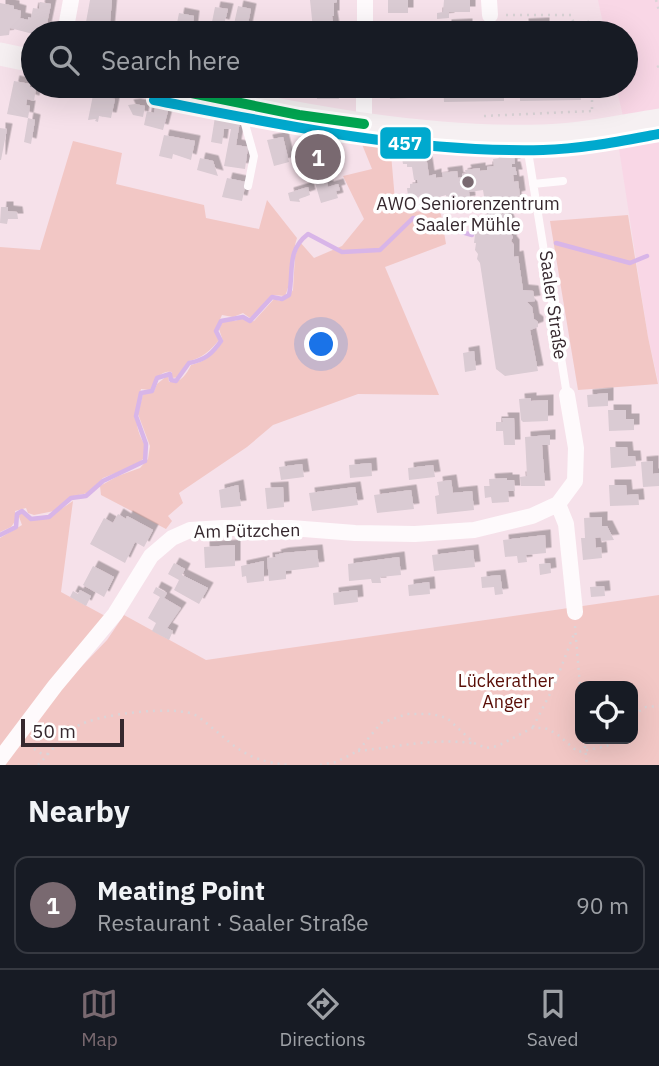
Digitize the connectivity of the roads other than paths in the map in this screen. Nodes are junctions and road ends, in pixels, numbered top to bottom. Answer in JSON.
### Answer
{"nodes":[{"id":1,"x":71,"y":0,"type":"edge"},
{"id":2,"x":365,"y":0,"type":"edge"},
{"id":3,"x":67,"y":21,"type":"edge"},
{"id":4,"x":365,"y":21,"type":"edge"},
{"id":5,"x":0,"y":54,"type":"edge"},
{"id":6,"x":21,"y":58,"type":"edge"},
{"id":7,"x":218,"y":98,"type":"edge"},
{"id":8,"x":365,"y":98,"type":"edge"},
{"id":9,"x":244,"y":103,"type":"junction"},
{"id":10,"x":659,"y":120,"type":"edge"},
{"id":11,"x":364,"y":124,"type":"junction"},
{"id":12,"x":526,"y":136,"type":"junction"},
{"id":13,"x":564,"y":181,"type":"dead end"},
{"id":14,"x":533,"y":184,"type":"junction"},
{"id":15,"x":248,"y":186,"type":"dead end"},
{"id":16,"x":567,"y":395,"type":"joint"},
{"id":17,"x":558,"y":504,"type":"junction"},
{"id":18,"x":575,"y":612,"type":"road end"},
{"id":19,"x":0,"y":759,"type":"edge"}],
"edges":[{"from":1,"to":3,"type":"street"},
{"from":2,"to":4,"type":"street"},
{"from":5,"to":6,"type":"street"},
{"from":7,"to":9,"type":"street"},
{"from":8,"to":11,"type":"street"},
{"from":9,"to":11,"type":"street"},
{"from":9,"to":15,"type":"lane"},
{"from":10,"to":12,"type":"street"},
{"from":11,"to":12,"type":"street"},
{"from":12,"to":14,"type":"lane","name":"Saaler Straße"},
{"from":13,"to":14,"type":"lane"},
{"from":14,"to":16,"type":"lane","name":"Saaler Straße"},
{"from":16,"to":17,"type":"street"},
{"from":17,"to":18,"type":"street"},
{"from":17,"to":19,"type":"street","name":"Am Pützchen"}]}
